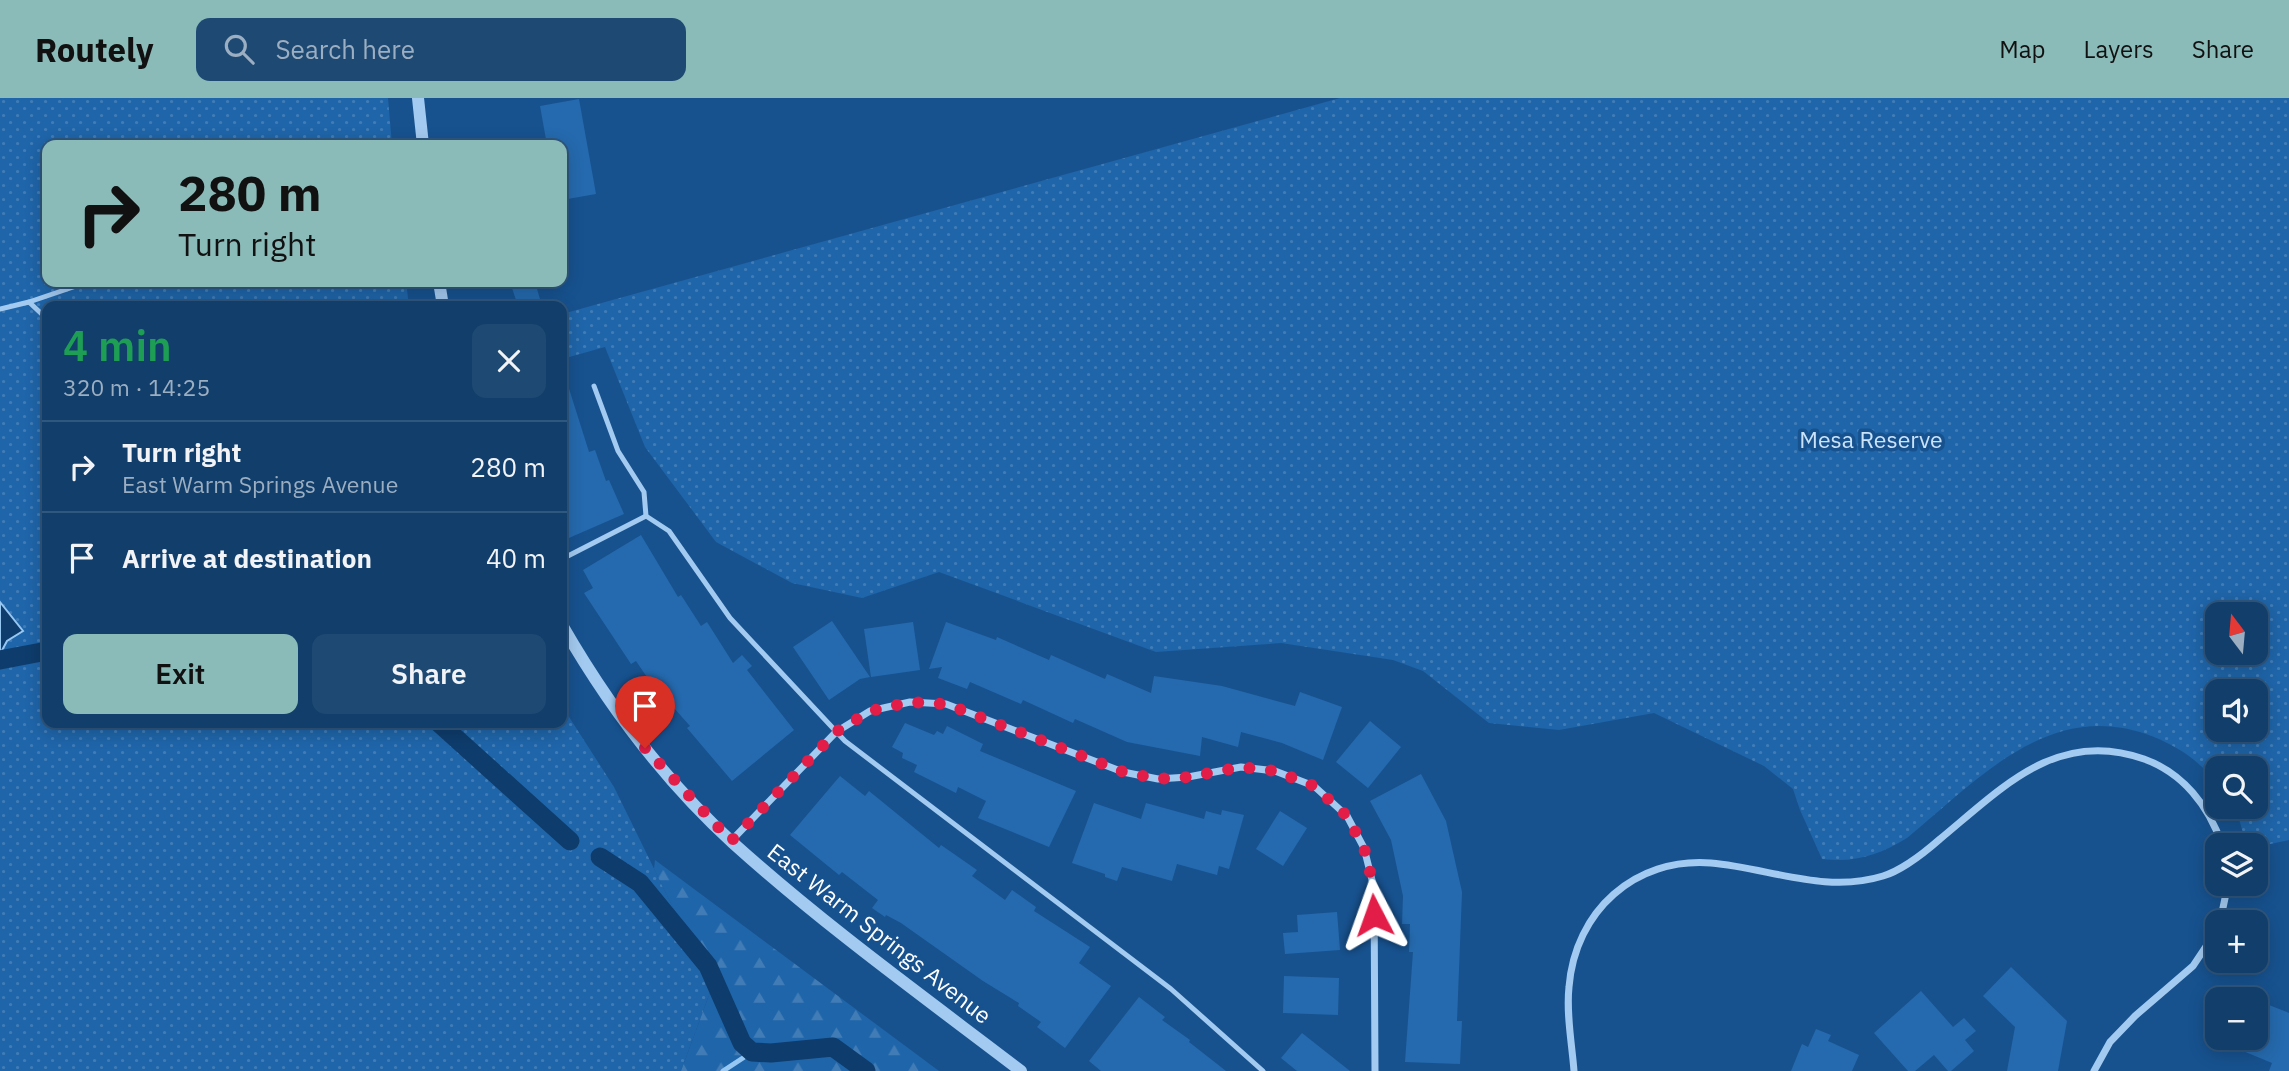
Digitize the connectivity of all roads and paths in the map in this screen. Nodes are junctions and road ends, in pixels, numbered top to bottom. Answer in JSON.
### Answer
{"nodes":[{"id":1,"x":418,"y":98,"type":"edge"},
{"id":2,"x":422,"y":140,"type":"edge"},
{"id":3,"x":73,"y":287,"type":"edge"},
{"id":4,"x":29,"y":302,"type":"junction"},
{"id":5,"x":0,"y":309,"type":"edge"},
{"id":6,"x":42,"y":314,"type":"edge"},
{"id":7,"x":594,"y":386,"type":"dead end"},
{"id":8,"x":646,"y":516,"type":"junction"},
{"id":9,"x":567,"y":556,"type":"edge"},
{"id":10,"x":567,"y":633,"type":"edge"},
{"id":11,"x":836,"y":732,"type":"junction"},
{"id":12,"x":2217,"y":833,"type":"edge"},
{"id":13,"x":731,"y":841,"type":"junction"},
{"id":14,"x":2205,"y":948,"type":"edge"},
{"id":15,"x":1021,"y":1071,"type":"edge"},
{"id":16,"x":1263,"y":1071,"type":"edge"},
{"id":17,"x":1376,"y":1071,"type":"edge"},
{"id":18,"x":1574,"y":1071,"type":"edge"},
{"id":19,"x":2094,"y":1071,"type":"edge"}],
"edges":[{"from":1,"to":2,"type":"street"},
{"from":3,"to":4,"type":"lane"},
{"from":4,"to":5,"type":"lane"},
{"from":4,"to":6,"type":"lane"},
{"from":7,"to":8,"type":"lane"},
{"from":8,"to":9,"type":"lane"},
{"from":8,"to":11,"type":"lane"},
{"from":10,"to":13,"type":"street","name":"East Warm Springs Avenue"},
{"from":11,"to":13,"type":"street"},
{"from":11,"to":16,"type":"lane"},
{"from":11,"to":17,"type":"street"},
{"from":12,"to":18,"type":"street"},
{"from":13,"to":15,"type":"street","name":"East Warm Springs Avenue"},
{"from":14,"to":19,"type":"street"}]}
